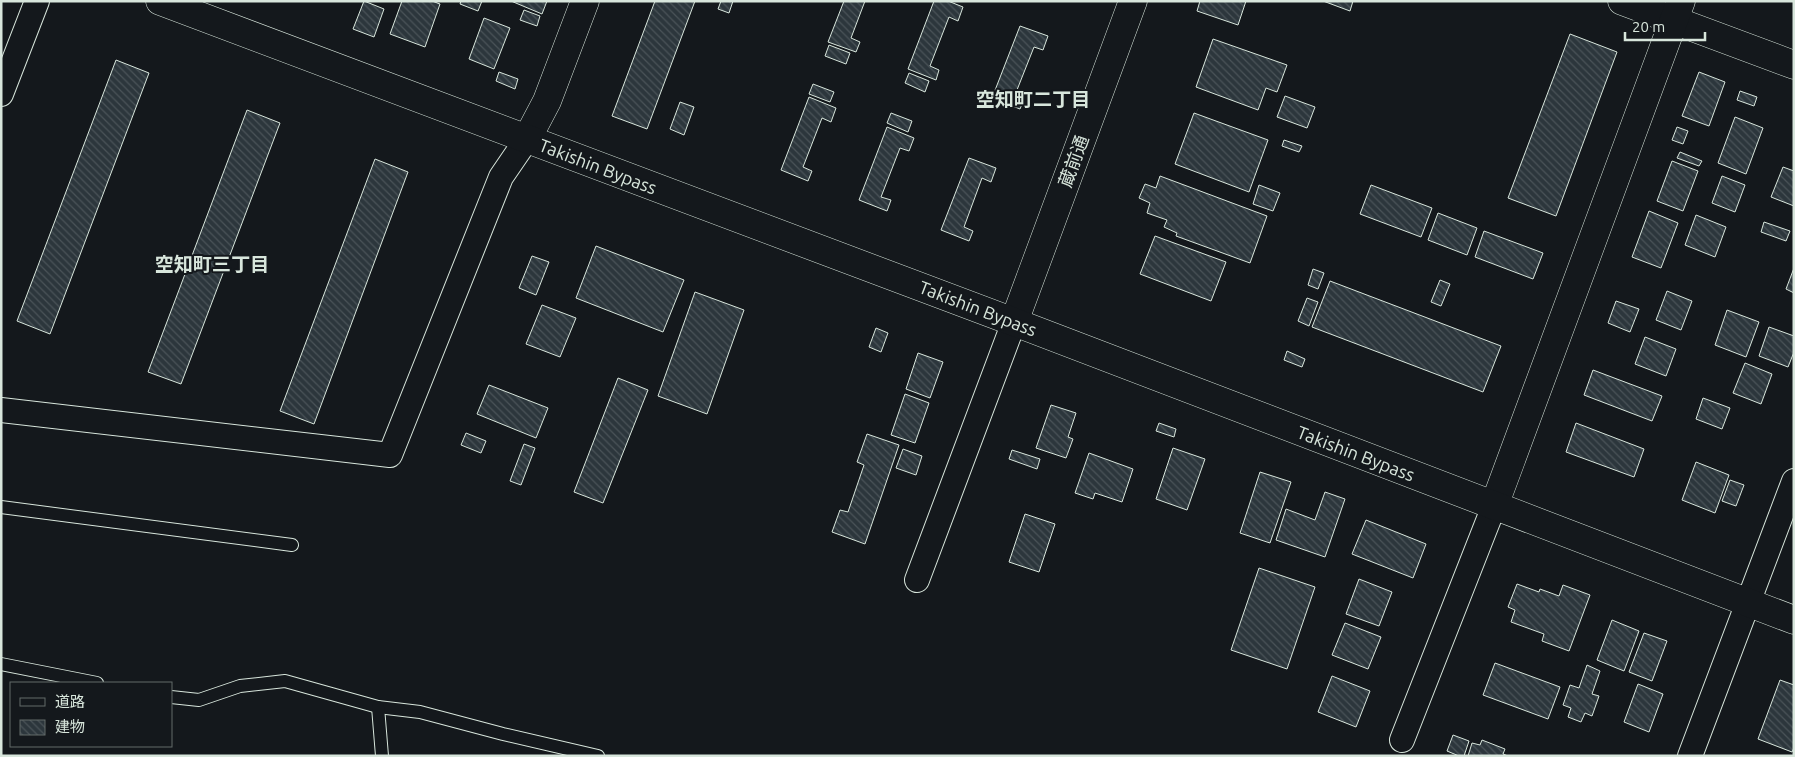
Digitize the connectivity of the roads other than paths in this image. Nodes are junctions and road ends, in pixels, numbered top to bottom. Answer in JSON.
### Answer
{"nodes":[{"id":1,"x":37,"y":1,"type":"edge"},
{"id":2,"x":160,"y":1,"type":"edge"},
{"id":3,"x":584,"y":1,"type":"edge"},
{"id":4,"x":1133,"y":1,"type":"edge"},
{"id":5,"x":1622,"y":1,"type":"edge"},
{"id":6,"x":1678,"y":11,"type":"edge"},
{"id":7,"x":1794,"y":65,"type":"edge"},
{"id":8,"x":1,"y":94,"type":"edge"},
{"id":9,"x":527,"y":139,"type":"junction"},
{"id":10,"x":1014,"y":322,"type":"junction"},
{"id":11,"x":1,"y":410,"type":"edge"},
{"id":12,"x":1794,"y":481,"type":"edge"},
{"id":13,"x":1494,"y":506,"type":"junction"},
{"id":14,"x":1,"y":507,"type":"edge"},
{"id":15,"x":292,"y":545,"type":"dead end"},
{"id":16,"x":918,"y":580,"type":"dead end"},
{"id":17,"x":1748,"y":603,"type":"junction"},
{"id":18,"x":1794,"y":620,"type":"edge"},
{"id":19,"x":1,"y":664,"type":"edge"},
{"id":20,"x":92,"y":682,"type":"edge"},
{"id":21,"x":172,"y":697,"type":"edge"},
{"id":22,"x":378,"y":707,"type":"junction"},
{"id":23,"x":1402,"y":740,"type":"dead end"},
{"id":24,"x":382,"y":756,"type":"edge"},
{"id":25,"x":598,"y":756,"type":"edge"},
{"id":26,"x":1690,"y":756,"type":"edge"}],
"edges":[{"from":1,"to":8,"type":"street"},
{"from":2,"to":9,"type":"main road","name":"Takishin Bypass"},
{"from":3,"to":9,"type":"main road"},
{"from":4,"to":10,"type":"main road","name":"蔵前通"},
{"from":5,"to":6,"type":"main road"},
{"from":6,"to":7,"type":"main road"},
{"from":6,"to":13,"type":"main road"},
{"from":9,"to":10,"type":"main road","name":"Takishin Bypass"},
{"from":9,"to":11,"type":"street"},
{"from":10,"to":13,"type":"main road","name":"Takishin Bypass"},
{"from":10,"to":16,"type":"street"},
{"from":12,"to":17,"type":"street"},
{"from":13,"to":17,"type":"main road","name":"Takishin Bypass"},
{"from":13,"to":23,"type":"street"},
{"from":14,"to":15,"type":"lane"},
{"from":17,"to":18,"type":"main road","name":"Takishin Bypass"},
{"from":17,"to":26,"type":"street"},
{"from":19,"to":20,"type":"lane"},
{"from":21,"to":22,"type":"lane"},
{"from":22,"to":24,"type":"lane"},
{"from":22,"to":25,"type":"lane"}]}
